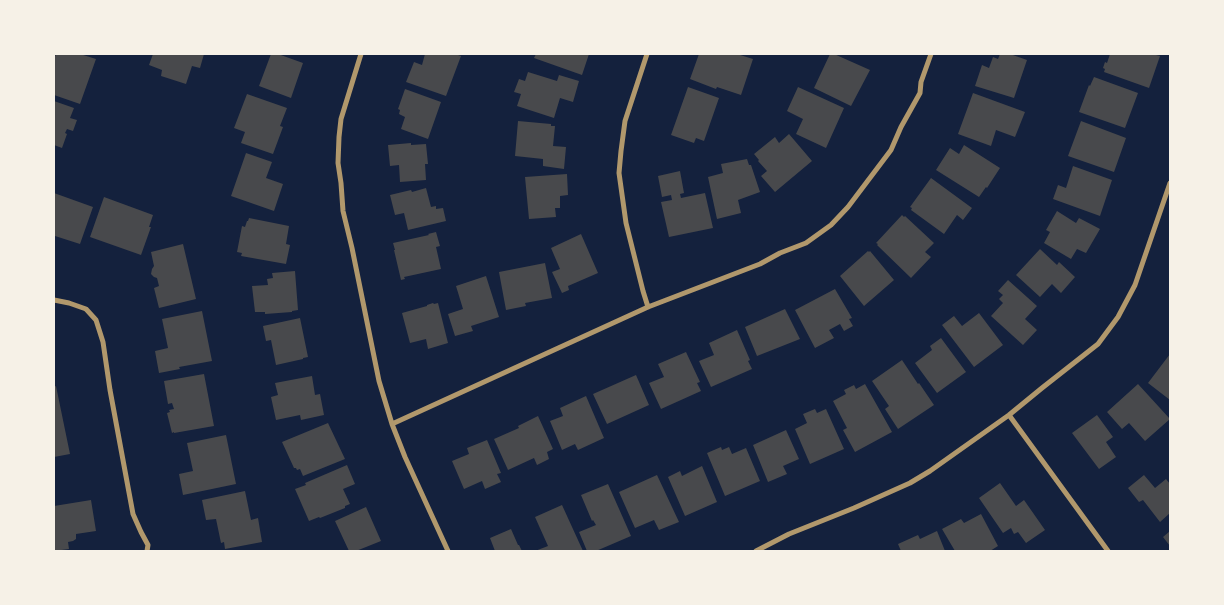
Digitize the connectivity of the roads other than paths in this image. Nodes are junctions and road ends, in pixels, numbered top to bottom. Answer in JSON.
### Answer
{"nodes":[{"id":1,"x":361,"y":54,"type":"edge"},
{"id":2,"x":647,"y":54,"type":"edge"},
{"id":3,"x":931,"y":54,"type":"edge"},
{"id":4,"x":1170,"y":183,"type":"edge"},
{"id":5,"x":54,"y":300,"type":"edge"},
{"id":6,"x":648,"y":307,"type":"junction"},
{"id":7,"x":1010,"y":416,"type":"junction"},
{"id":8,"x":392,"y":424,"type":"junction"},
{"id":9,"x":147,"y":551,"type":"edge"},
{"id":10,"x":448,"y":551,"type":"edge"},
{"id":11,"x":756,"y":551,"type":"edge"},
{"id":12,"x":1108,"y":551,"type":"edge"}],
"edges":[{"from":1,"to":8,"type":"street"},
{"from":2,"to":6,"type":"street"},
{"from":3,"to":6,"type":"street"},
{"from":4,"to":7,"type":"street"},
{"from":5,"to":9,"type":"street"},
{"from":6,"to":8,"type":"street"},
{"from":7,"to":11,"type":"street"},
{"from":7,"to":12,"type":"street"},
{"from":8,"to":10,"type":"street"}]}
